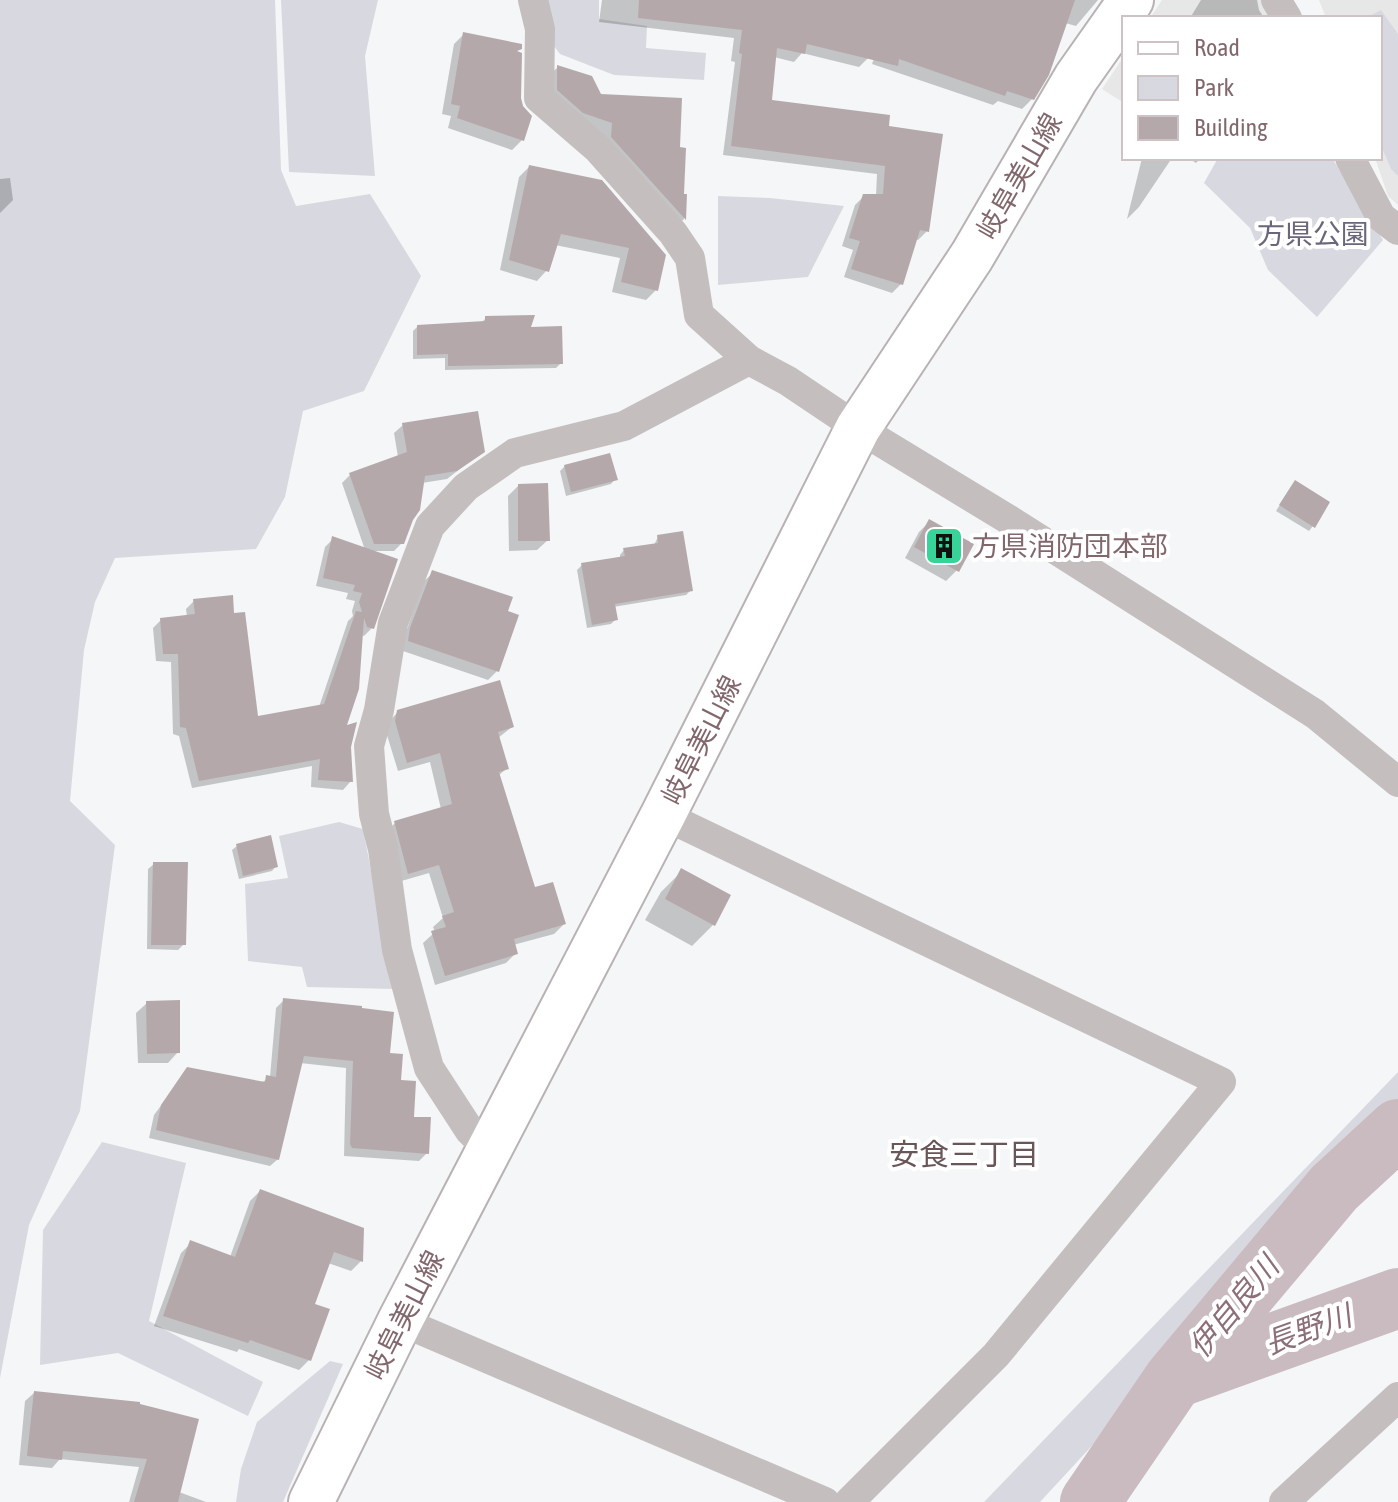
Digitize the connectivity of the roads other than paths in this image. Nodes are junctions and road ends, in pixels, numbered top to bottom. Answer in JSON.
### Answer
{"nodes":[{"id":1,"x":533,"y":0,"type":"edge"},
{"id":2,"x":1131,"y":0,"type":"edge"},
{"id":3,"x":1351,"y":160,"type":"edge"},
{"id":4,"x":1398,"y":230,"type":"edge"},
{"id":5,"x":749,"y":360,"type":"junction"},
{"id":6,"x":858,"y":428,"type":"junction"},
{"id":7,"x":1398,"y":782,"type":"edge"},
{"id":8,"x":663,"y":815,"type":"junction"},
{"id":9,"x":490,"y":1151,"type":"junction"},
{"id":10,"x":400,"y":1321,"type":"junction"},
{"id":11,"x":1398,"y":1397,"type":"edge"},
{"id":12,"x":311,"y":1502,"type":"edge"},
{"id":13,"x":825,"y":1502,"type":"edge"},
{"id":14,"x":849,"y":1502,"type":"edge"},
{"id":15,"x":1284,"y":1502,"type":"edge"}],
"edges":[{"from":1,"to":5,"type":"street"},
{"from":2,"to":6,"type":"main road","name":"岐阜美山線"},
{"from":3,"to":4,"type":"street"},
{"from":5,"to":6,"type":"street"},
{"from":5,"to":9,"type":"street"},
{"from":6,"to":7,"type":"street"},
{"from":6,"to":8,"type":"main road","name":"岐阜美山線"},
{"from":8,"to":9,"type":"main road","name":"岐阜美山線"},
{"from":8,"to":14,"type":"street"},
{"from":9,"to":10,"type":"main road","name":"岐阜美山線"},
{"from":10,"to":12,"type":"main road","name":"岐阜美山線"},
{"from":10,"to":13,"type":"street"},
{"from":11,"to":15,"type":"street"}]}
